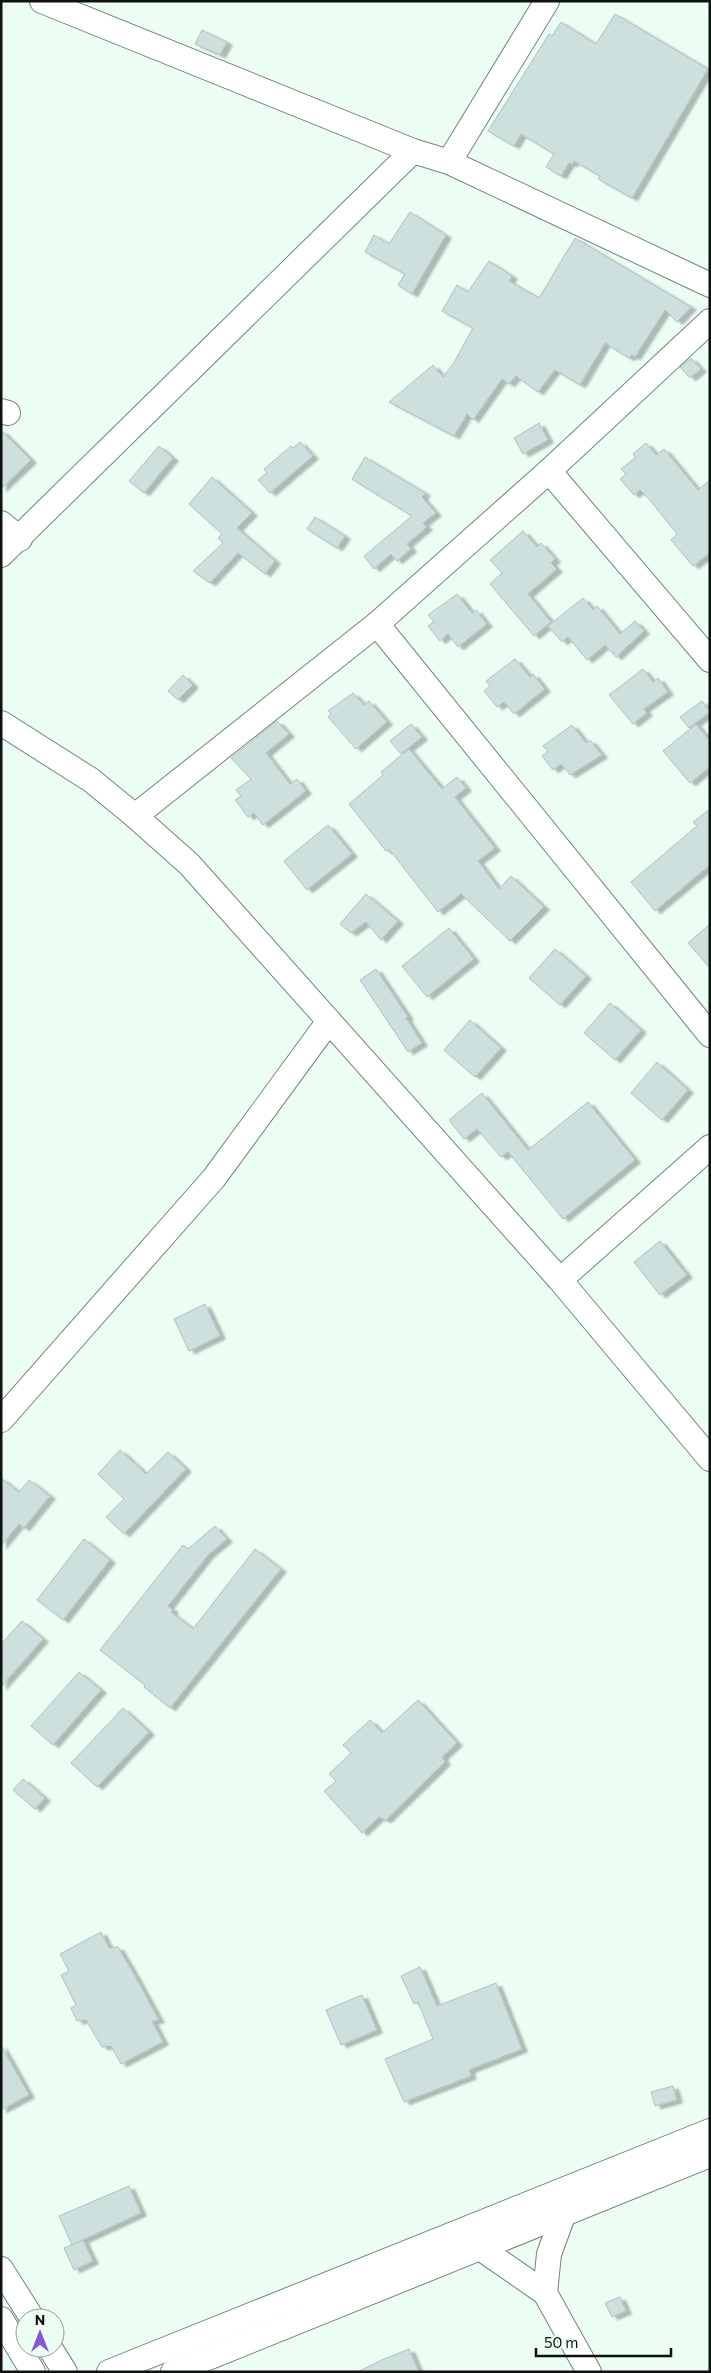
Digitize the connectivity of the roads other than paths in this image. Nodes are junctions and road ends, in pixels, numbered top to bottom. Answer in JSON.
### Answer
{"nodes":[{"id":1,"x":42,"y":1,"type":"edge"},
{"id":2,"x":547,"y":1,"type":"edge"},
{"id":3,"x":413,"y":151,"type":"junction"},
{"id":4,"x":450,"y":162,"type":"junction"},
{"id":5,"x":710,"y":285,"type":"edge"},
{"id":6,"x":710,"y":321,"type":"edge"},
{"id":7,"x":549,"y":471,"type":"junction"},
{"id":8,"x":1,"y":523,"type":"edge"},
{"id":9,"x":20,"y":539,"type":"junction"},
{"id":10,"x":1,"y":555,"type":"edge"},
{"id":11,"x":377,"y":624,"type":"junction"},
{"id":12,"x":710,"y":660,"type":"edge"},
{"id":13,"x":1,"y":723,"type":"edge"},
{"id":14,"x":135,"y":816,"type":"junction"},
{"id":15,"x":329,"y":1021,"type":"junction"},
{"id":16,"x":710,"y":1035,"type":"edge"},
{"id":17,"x":710,"y":1147,"type":"edge"},
{"id":18,"x":560,"y":1280,"type":"junction"},
{"id":19,"x":1,"y":1420,"type":"edge"},
{"id":20,"x":710,"y":1459,"type":"edge"},
{"id":21,"x":710,"y":2131,"type":"edge"},
{"id":22,"x":710,"y":2155,"type":"edge"},
{"id":23,"x":564,"y":2213,"type":"junction"},
{"id":24,"x":480,"y":2248,"type":"junction"},
{"id":25,"x":1,"y":2269,"type":"edge"},
{"id":26,"x":545,"y":2294,"type":"junction"},
{"id":27,"x":26,"y":2308,"type":"edge"},
{"id":28,"x":1,"y":2319,"type":"edge"},
{"id":29,"x":56,"y":2358,"type":"edge"},
{"id":30,"x":33,"y":2372,"type":"edge"},
{"id":31,"x":65,"y":2372,"type":"edge"},
{"id":32,"x":109,"y":2372,"type":"edge"},
{"id":33,"x":173,"y":2372,"type":"edge"},
{"id":34,"x":589,"y":2372,"type":"edge"}],
"edges":[{"from":1,"to":3,"type":"street"},
{"from":2,"to":4,"type":"street"},
{"from":3,"to":4,"type":"street"},
{"from":3,"to":9,"type":"street"},
{"from":4,"to":5,"type":"street"},
{"from":6,"to":7,"type":"street"},
{"from":7,"to":11,"type":"street"},
{"from":7,"to":12,"type":"street"},
{"from":8,"to":9,"type":"street"},
{"from":9,"to":10,"type":"street"},
{"from":11,"to":14,"type":"street"},
{"from":11,"to":16,"type":"street"},
{"from":13,"to":14,"type":"street"},
{"from":14,"to":15,"type":"street"},
{"from":15,"to":18,"type":"street"},
{"from":15,"to":19,"type":"street"},
{"from":17,"to":18,"type":"street"},
{"from":18,"to":20,"type":"street"},
{"from":21,"to":32,"type":"street"},
{"from":22,"to":23,"type":"street"},
{"from":23,"to":24,"type":"street"},
{"from":23,"to":26,"type":"street"},
{"from":24,"to":26,"type":"street"},
{"from":24,"to":33,"type":"street"},
{"from":25,"to":27,"type":"street"},
{"from":26,"to":34,"type":"street"},
{"from":28,"to":30,"type":"street"},
{"from":29,"to":31,"type":"street"}]}
